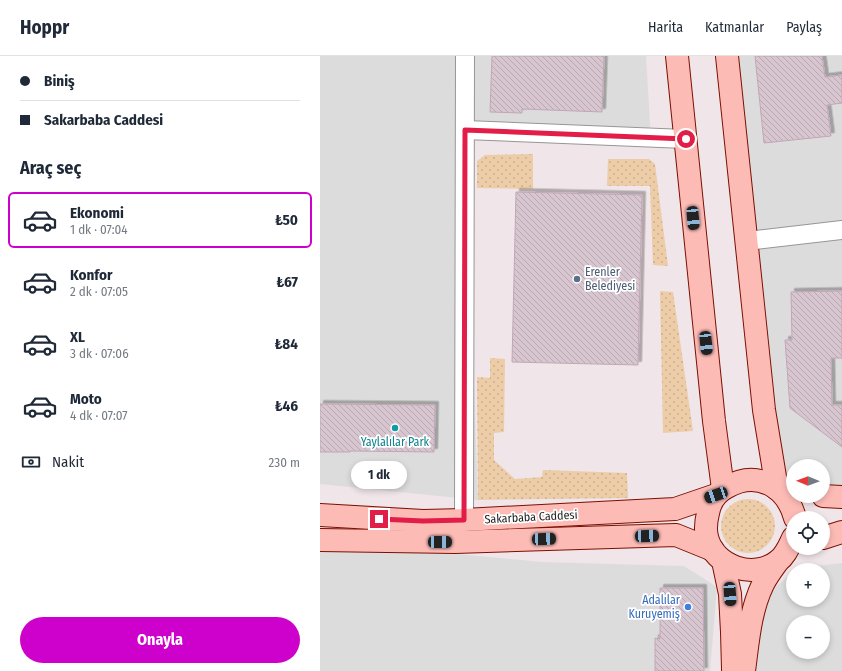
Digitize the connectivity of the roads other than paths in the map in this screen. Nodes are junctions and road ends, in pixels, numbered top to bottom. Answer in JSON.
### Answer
{"nodes":[{"id":1,"x":465,"y":56,"type":"edge"},
{"id":2,"x":677,"y":56,"type":"edge"},
{"id":3,"x":727,"y":56,"type":"edge"},
{"id":4,"x":465,"y":130,"type":"junction"},
{"id":5,"x":686,"y":139,"type":"junction"},
{"id":6,"x":842,"y":230,"type":"edge"},
{"id":7,"x":747,"y":241,"type":"junction"},
{"id":8,"x":719,"y":492,"type":"junction"},
{"id":9,"x":784,"y":492,"type":"edge"},
{"id":10,"x":830,"y":496,"type":"edge"},
{"id":11,"x":842,"y":497,"type":"edge"},
{"id":12,"x":793,"y":511,"type":"edge"},
{"id":13,"x":320,"y":515,"type":"edge"},
{"id":14,"x":464,"y":520,"type":"junction"},
{"id":15,"x":842,"y":532,"type":"edge"},
{"id":16,"x":830,"y":536,"type":"edge"},
{"id":17,"x":320,"y":540,"type":"edge"},
{"id":18,"x":786,"y":551,"type":"edge"},
{"id":19,"x":786,"y":552,"type":"edge"},
{"id":20,"x":718,"y":556,"type":"junction"},
{"id":21,"x":733,"y":671,"type":"edge"},
{"id":22,"x":744,"y":671,"type":"edge"}],
"edges":[{"from":1,"to":4,"type":"street"},
{"from":2,"to":5,"type":"main road"},
{"from":3,"to":7,"type":"main road"},
{"from":4,"to":5,"type":"street"},
{"from":4,"to":14,"type":"street"},
{"from":5,"to":8,"type":"main road"},
{"from":6,"to":7,"type":"street"},
{"from":7,"to":9,"type":"main road"},
{"from":8,"to":9,"type":"main road","name":"Sakarbaba Caddesi"},
{"from":8,"to":14,"type":"main road","name":"Sakarbaba Caddesi"},
{"from":8,"to":20,"type":"main road"},
{"from":9,"to":12,"type":"main road"},
{"from":10,"to":11,"type":"main road"},
{"from":13,"to":14,"type":"main road","name":"Sakarbaba Caddesi"},
{"from":15,"to":16,"type":"main road"},
{"from":17,"to":20,"type":"main road","name":"Sakarbaba Caddesi"},
{"from":18,"to":20,"type":"main road","name":"Sakarbaba Caddesi"},
{"from":19,"to":22,"type":"main road"},
{"from":20,"to":21,"type":"main road"}]}
